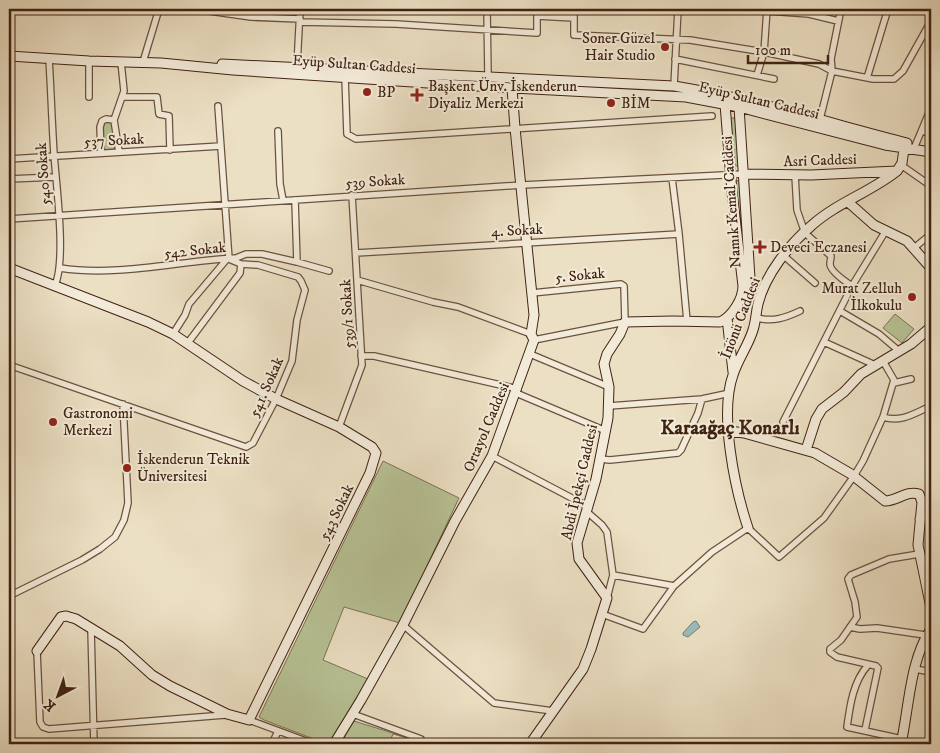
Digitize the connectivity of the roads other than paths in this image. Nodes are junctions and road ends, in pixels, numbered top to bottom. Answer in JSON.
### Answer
{"nodes":[{"id":1,"x":159,"y":9,"type":"edge"},
{"id":2,"x":178,"y":9,"type":"edge"},
{"id":3,"x":273,"y":9,"type":"edge"},
{"id":4,"x":300,"y":9,"type":"edge"},
{"id":5,"x":487,"y":9,"type":"edge"},
{"id":6,"x":574,"y":9,"type":"edge"},
{"id":7,"x":678,"y":9,"type":"edge"},
{"id":8,"x":841,"y":9,"type":"edge"},
{"id":9,"x":888,"y":9,"type":"edge"},
{"id":10,"x":209,"y":10,"type":"edge"},
{"id":11,"x":767,"y":10,"type":"edge"},
{"id":12,"x":791,"y":11,"type":"edge"},
{"id":13,"x":272,"y":18,"type":"junction"},
{"id":14,"x":574,"y":18,"type":"junction"},
{"id":15,"x":300,"y":20,"type":"junction"},
{"id":16,"x":931,"y":21,"type":"edge"},
{"id":17,"x":838,"y":22,"type":"junction"},
{"id":18,"x":487,"y":29,"type":"junction"},
{"id":19,"x":677,"y":38,"type":"junction"},
{"id":20,"x":764,"y":52,"type":"junction"},
{"id":21,"x":9,"y":56,"type":"edge"},
{"id":22,"x":49,"y":59,"type":"junction"},
{"id":23,"x":676,"y":59,"type":"junction"},
{"id":24,"x":89,"y":62,"type":"junction"},
{"id":25,"x":121,"y":62,"type":"junction"},
{"id":26,"x":143,"y":62,"type":"junction"},
{"id":27,"x":212,"y":66,"type":"junction"},
{"id":28,"x":297,"y":66,"type":"junction"},
{"id":29,"x":832,"y":71,"type":"junction"},
{"id":30,"x":757,"y":75,"type":"junction"},
{"id":31,"x":488,"y":76,"type":"junction"},
{"id":32,"x":345,"y":77,"type":"junction"},
{"id":33,"x":867,"y":78,"type":"junction"},
{"id":34,"x":774,"y":79,"type":"dead end"},
{"id":35,"x":674,"y":86,"type":"junction"},
{"id":36,"x":512,"y":88,"type":"junction"},
{"id":37,"x":89,"y":96,"type":"dead end"},
{"id":38,"x":123,"y":97,"type":"junction"},
{"id":39,"x":725,"y":104,"type":"junction"},
{"id":40,"x":218,"y":106,"type":"dead end"},
{"id":41,"x":739,"y":107,"type":"junction"},
{"id":42,"x":931,"y":108,"type":"edge"},
{"id":43,"x":712,"y":116,"type":"dead end"},
{"id":44,"x":820,"y":119,"type":"junction"},
{"id":45,"x":114,"y":120,"type":"junction"},
{"id":46,"x":515,"y":128,"type":"junction"},
{"id":47,"x":278,"y":131,"type":"dead end"},
{"id":48,"x":922,"y":132,"type":"junction"},
{"id":49,"x":931,"y":134,"type":"edge"},
{"id":50,"x":220,"y":146,"type":"junction"},
{"id":51,"x":915,"y":146,"type":"junction"},
{"id":52,"x":904,"y":149,"type":"junction"},
{"id":53,"x":170,"y":150,"type":"junction"},
{"id":54,"x":119,"y":152,"type":"junction"},
{"id":55,"x":930,"y":152,"type":"edge"},
{"id":56,"x":101,"y":153,"type":"junction"},
{"id":57,"x":54,"y":156,"type":"junction"},
{"id":58,"x":9,"y":159,"type":"edge"},
{"id":59,"x":899,"y":168,"type":"junction"},
{"id":60,"x":730,"y":174,"type":"junction"},
{"id":61,"x":744,"y":174,"type":"junction"},
{"id":62,"x":794,"y":175,"type":"junction"},
{"id":63,"x":56,"y":177,"type":"junction"},
{"id":64,"x":672,"y":178,"type":"junction"},
{"id":65,"x":9,"y":179,"type":"edge"},
{"id":66,"x":522,"y":185,"type":"junction"},
{"id":67,"x":931,"y":186,"type":"edge"},
{"id":68,"x":352,"y":195,"type":"junction"},
{"id":69,"x":283,"y":200,"type":"junction"},
{"id":70,"x":294,"y":200,"type":"junction"},
{"id":71,"x":848,"y":202,"type":"junction"},
{"id":72,"x":224,"y":204,"type":"junction"},
{"id":73,"x":59,"y":216,"type":"junction"},
{"id":74,"x":9,"y":219,"type":"edge"},
{"id":75,"x":885,"y":232,"type":"junction"},
{"id":76,"x":805,"y":233,"type":"junction"},
{"id":77,"x":679,"y":234,"type":"junction"},
{"id":78,"x":931,"y":234,"type":"edge"},
{"id":79,"x":526,"y":242,"type":"junction"},
{"id":80,"x":914,"y":248,"type":"junction"},
{"id":81,"x":356,"y":253,"type":"junction"},
{"id":82,"x":784,"y":256,"type":"junction"},
{"id":83,"x":228,"y":259,"type":"junction"},
{"id":84,"x":297,"y":262,"type":"junction"},
{"id":85,"x":241,"y":264,"type":"junction"},
{"id":86,"x":9,"y":268,"type":"edge"},
{"id":87,"x":60,"y":268,"type":"junction"},
{"id":88,"x":931,"y":268,"type":"edge"},
{"id":89,"x":329,"y":271,"type":"dead end"},
{"id":90,"x":357,"y":280,"type":"junction"},
{"id":91,"x":815,"y":283,"type":"dead end"},
{"id":92,"x":54,"y":286,"type":"junction"},
{"id":93,"x":852,"y":286,"type":"junction"},
{"id":94,"x":532,"y":293,"type":"junction"},
{"id":95,"x":744,"y":294,"type":"junction"},
{"id":96,"x":758,"y":303,"type":"junction"},
{"id":97,"x":800,"y":311,"type":"dead end"},
{"id":98,"x":840,"y":311,"type":"junction"},
{"id":99,"x":727,"y":318,"type":"junction"},
{"id":100,"x":757,"y":318,"type":"junction"},
{"id":101,"x":686,"y":321,"type":"junction"},
{"id":102,"x":625,"y":322,"type":"junction"},
{"id":103,"x":931,"y":327,"type":"edge"},
{"id":104,"x":173,"y":334,"type":"junction"},
{"id":105,"x":532,"y":337,"type":"junction"},
{"id":106,"x":824,"y":342,"type":"junction"},
{"id":107,"x":187,"y":344,"type":"junction"},
{"id":108,"x":899,"y":351,"type":"junction"},
{"id":109,"x":530,"y":354,"type":"junction"},
{"id":110,"x":361,"y":356,"type":"junction"},
{"id":111,"x":879,"y":363,"type":"junction"},
{"id":112,"x":9,"y":365,"type":"edge"},
{"id":113,"x":733,"y":375,"type":"junction"},
{"id":114,"x":911,"y":379,"type":"dead end"},
{"id":115,"x":894,"y":383,"type":"junction"},
{"id":116,"x":609,"y":387,"type":"junction"},
{"id":117,"x":517,"y":391,"type":"junction"},
{"id":118,"x":730,"y":393,"type":"junction"},
{"id":119,"x":276,"y":399,"type":"junction"},
{"id":120,"x":702,"y":399,"type":"junction"},
{"id":121,"x":123,"y":404,"type":"junction"},
{"id":122,"x":609,"y":406,"type":"junction"},
{"id":123,"x":931,"y":406,"type":"edge"},
{"id":124,"x":883,"y":417,"type":"junction"},
{"id":125,"x":783,"y":422,"type":"dead end"},
{"id":126,"x":339,"y":427,"type":"junction"},
{"id":127,"x":606,"y":431,"type":"junction"},
{"id":128,"x":729,"y":431,"type":"junction"},
{"id":129,"x":806,"y":450,"type":"junction"},
{"id":130,"x":492,"y":456,"type":"junction"},
{"id":131,"x":600,"y":459,"type":"junction"},
{"id":132,"x":854,"y":476,"type":"junction"},
{"id":133,"x":586,"y":509,"type":"junction"},
{"id":134,"x":931,"y":513,"type":"edge"},
{"id":135,"x":920,"y":519,"type":"junction"},
{"id":136,"x":748,"y":528,"type":"junction"},
{"id":137,"x":919,"y":554,"type":"junction"},
{"id":138,"x":928,"y":573,"type":"edge"},
{"id":139,"x":613,"y":575,"type":"junction"},
{"id":140,"x":674,"y":586,"type":"junction"},
{"id":141,"x":9,"y":596,"type":"edge"},
{"id":142,"x":607,"y":598,"type":"junction"},
{"id":143,"x":931,"y":608,"type":"edge"},
{"id":144,"x":602,"y":614,"type":"junction"},
{"id":145,"x":403,"y":625,"type":"junction"},
{"id":146,"x":850,"y":627,"type":"junction"},
{"id":147,"x":90,"y":629,"type":"junction"},
{"id":148,"x":928,"y":632,"type":"edge"},
{"id":149,"x":37,"y":650,"type":"joint"},
{"id":150,"x":868,"y":665,"type":"junction"},
{"id":151,"x":915,"y":669,"type":"junction"},
{"id":152,"x":931,"y":672,"type":"edge"},
{"id":153,"x":553,"y":710,"type":"junction"},
{"id":154,"x":227,"y":714,"type":"junction"},
{"id":155,"x":353,"y":714,"type":"junction"},
{"id":156,"x":250,"y":720,"type":"junction"},
{"id":157,"x":93,"y":725,"type":"junction"},
{"id":158,"x":865,"y":730,"type":"junction"},
{"id":159,"x":278,"y":731,"type":"junction"},
{"id":160,"x":902,"y":742,"type":"edge"},
{"id":161,"x":94,"y":744,"type":"edge"},
{"id":162,"x":272,"y":744,"type":"edge"},
{"id":163,"x":314,"y":744,"type":"edge"},
{"id":164,"x":334,"y":744,"type":"edge"},
{"id":165,"x":420,"y":744,"type":"edge"},
{"id":166,"x":530,"y":744,"type":"edge"}],
"edges":[{"from":1,"to":26,"type":"street"},
{"from":2,"to":10,"type":"street"},
{"from":3,"to":13,"type":"street"},
{"from":4,"to":15,"type":"street"},
{"from":5,"to":18,"type":"street"},
{"from":6,"to":14,"type":"street"},
{"from":7,"to":19,"type":"street"},
{"from":8,"to":17,"type":"street"},
{"from":9,"to":33,"type":"street"},
{"from":10,"to":13,"type":"street"},
{"from":11,"to":12,"type":"street"},
{"from":11,"to":20,"type":"street"},
{"from":12,"to":17,"type":"street"},
{"from":13,"to":15,"type":"street"},
{"from":14,"to":18,"type":"street"},
{"from":14,"to":19,"type":"street"},
{"from":15,"to":18,"type":"street"},
{"from":15,"to":28,"type":"street"},
{"from":16,"to":33,"type":"street"},
{"from":17,"to":29,"type":"street"},
{"from":18,"to":31,"type":"street"},
{"from":19,"to":20,"type":"street"},
{"from":19,"to":23,"type":"street"},
{"from":20,"to":29,"type":"street"},
{"from":20,"to":30,"type":"street"},
{"from":21,"to":22,"type":"street","name":"Eyüp Sultan Caddesi"},
{"from":22,"to":24,"type":"street","name":"Eyüp Sultan Caddesi"},
{"from":22,"to":57,"type":"street","name":"540 Sokak"},
{"from":23,"to":30,"type":"street"},
{"from":23,"to":35,"type":"street"},
{"from":24,"to":25,"type":"street","name":"Eyüp Sultan Caddesi"},
{"from":24,"to":37,"type":"street"},
{"from":25,"to":26,"type":"street","name":"Eyüp Sultan Caddesi"},
{"from":25,"to":38,"type":"street"},
{"from":26,"to":27,"type":"street","name":"Eyüp Sultan Caddesi"},
{"from":27,"to":28,"type":"street"},
{"from":27,"to":32,"type":"street","name":"Eyüp Sultan Caddesi"},
{"from":28,"to":31,"type":"street"},
{"from":29,"to":33,"type":"street"},
{"from":29,"to":44,"type":"street"},
{"from":30,"to":34,"type":"street"},
{"from":31,"to":35,"type":"street"},
{"from":32,"to":36,"type":"street","name":"Eyüp Sultan Caddesi"},
{"from":32,"to":46,"type":"street"},
{"from":35,"to":44,"type":"street"},
{"from":36,"to":39,"type":"street","name":"Eyüp Sultan Caddesi"},
{"from":36,"to":46,"type":"street","name":"Ortayol Caddesi"},
{"from":38,"to":45,"type":"street"},
{"from":38,"to":53,"type":"street"},
{"from":39,"to":41,"type":"street","name":"Eyüp Sultan Caddesi"},
{"from":39,"to":60,"type":"street"},
{"from":40,"to":50,"type":"street"},
{"from":41,"to":52,"type":"street","name":"Eyüp Sultan Caddesi"},
{"from":41,"to":61,"type":"street","name":"Namık Kemal Caddesi"},
{"from":42,"to":48,"type":"street"},
{"from":43,"to":46,"type":"street"},
{"from":44,"to":51,"type":"street"},
{"from":45,"to":54,"type":"street"},
{"from":45,"to":56,"type":"street"},
{"from":46,"to":66,"type":"street","name":"Ortayol Caddesi"},
{"from":47,"to":69,"type":"street"},
{"from":48,"to":49,"type":"street"},
{"from":48,"to":51,"type":"street"},
{"from":50,"to":53,"type":"street","name":"537 Sokak"},
{"from":50,"to":72,"type":"street"},
{"from":51,"to":55,"type":"street"},
{"from":52,"to":55,"type":"street","name":"Eyüp Sultan Caddesi"},
{"from":52,"to":59,"type":"street"},
{"from":53,"to":54,"type":"street","name":"537 Sokak"},
{"from":54,"to":56,"type":"street","name":"537 Sokak"},
{"from":56,"to":57,"type":"street","name":"537 Sokak"},
{"from":57,"to":58,"type":"street","name":"537 Sokak"},
{"from":57,"to":63,"type":"street","name":"540 Sokak"},
{"from":59,"to":62,"type":"street","name":"Asri Caddesi"},
{"from":59,"to":67,"type":"street"},
{"from":59,"to":71,"type":"street","name":"İnönü Caddesi"},
{"from":60,"to":61,"type":"street","name":"539 Sokak"},
{"from":60,"to":64,"type":"street","name":"539 Sokak"},
{"from":60,"to":95,"type":"street"},
{"from":61,"to":62,"type":"street","name":"Asri Caddesi"},
{"from":61,"to":95,"type":"street","name":"Namık Kemal Caddesi"},
{"from":62,"to":76,"type":"street"},
{"from":63,"to":65,"type":"street"},
{"from":63,"to":73,"type":"street","name":"540 Sokak"},
{"from":64,"to":66,"type":"street","name":"539 Sokak"},
{"from":64,"to":77,"type":"street"},
{"from":66,"to":68,"type":"street","name":"539 Sokak"},
{"from":66,"to":79,"type":"street","name":"Ortayol Caddesi"},
{"from":68,"to":70,"type":"street","name":"539 Sokak"},
{"from":68,"to":81,"type":"street","name":"539/1 Sokak"},
{"from":69,"to":70,"type":"street","name":"539 Sokak"},
{"from":69,"to":72,"type":"street","name":"539 Sokak"},
{"from":70,"to":84,"type":"street"},
{"from":71,"to":75,"type":"street"},
{"from":71,"to":76,"type":"street","name":"İnönü Caddesi"},
{"from":72,"to":73,"type":"street","name":"539 Sokak"},
{"from":72,"to":83,"type":"street"},
{"from":73,"to":74,"type":"street","name":"539 Sokak"},
{"from":73,"to":87,"type":"street","name":"540 Sokak"},
{"from":75,"to":80,"type":"street"},
{"from":75,"to":93,"type":"street"},
{"from":76,"to":82,"type":"street","name":"İnönü Caddesi"},
{"from":76,"to":93,"type":"street"},
{"from":77,"to":79,"type":"street","name":"4. Sokak"},
{"from":77,"to":101,"type":"street"},
{"from":78,"to":80,"type":"street"},
{"from":79,"to":81,"type":"street","name":"4. Sokak"},
{"from":79,"to":94,"type":"street","name":"Ortayol Caddesi"},
{"from":80,"to":88,"type":"street"},
{"from":81,"to":90,"type":"street","name":"539/1 Sokak"},
{"from":82,"to":91,"type":"street"},
{"from":82,"to":96,"type":"street","name":"İnönü Caddesi"},
{"from":83,"to":84,"type":"street","name":"542 Sokak"},
{"from":83,"to":85,"type":"street","name":"541. Sokak"},
{"from":83,"to":87,"type":"street","name":"542 Sokak"},
{"from":83,"to":104,"type":"street"},
{"from":84,"to":89,"type":"street","name":"542 Sokak"},
{"from":85,"to":107,"type":"street"},
{"from":85,"to":119,"type":"street","name":"541. Sokak"},
{"from":86,"to":92,"type":"street","name":"543 Sokak"},
{"from":87,"to":92,"type":"street","name":"540 Sokak"},
{"from":90,"to":105,"type":"street"},
{"from":90,"to":110,"type":"street","name":"539/1 Sokak"},
{"from":92,"to":104,"type":"street","name":"543 Sokak"},
{"from":93,"to":98,"type":"street"},
{"from":94,"to":102,"type":"street","name":"5. Sokak"},
{"from":94,"to":105,"type":"street","name":"Ortayol Caddesi"},
{"from":95,"to":96,"type":"street"},
{"from":95,"to":99,"type":"street","name":"Namık Kemal Caddesi"},
{"from":96,"to":100,"type":"street","name":"İnönü Caddesi"},
{"from":97,"to":100,"type":"street"},
{"from":98,"to":106,"type":"street"},
{"from":98,"to":108,"type":"street"},
{"from":99,"to":101,"type":"street"},
{"from":99,"to":113,"type":"street"},
{"from":100,"to":113,"type":"street","name":"İnönü Caddesi"},
{"from":101,"to":102,"type":"street"},
{"from":102,"to":105,"type":"street"},
{"from":102,"to":116,"type":"street","name":"Abdi İpekçi Caddesi"},
{"from":103,"to":108,"type":"street"},
{"from":104,"to":107,"type":"street","name":"543 Sokak"},
{"from":105,"to":109,"type":"street","name":"Ortayol Caddesi"},
{"from":106,"to":111,"type":"street"},
{"from":106,"to":125,"type":"street"},
{"from":107,"to":119,"type":"street","name":"543 Sokak"},
{"from":108,"to":111,"type":"street"},
{"from":109,"to":116,"type":"street"},
{"from":109,"to":117,"type":"street","name":"Ortayol Caddesi"},
{"from":110,"to":117,"type":"street"},
{"from":110,"to":126,"type":"street","name":"539/1 Sokak"},
{"from":111,"to":115,"type":"street"},
{"from":111,"to":129,"type":"street"},
{"from":112,"to":121,"type":"street","name":"541. Sokak"},
{"from":113,"to":118,"type":"street","name":"İnönü Caddesi"},
{"from":114,"to":115,"type":"street"},
{"from":115,"to":124,"type":"street"},
{"from":116,"to":122,"type":"street","name":"Abdi İpekçi Caddesi"},
{"from":117,"to":127,"type":"street"},
{"from":117,"to":130,"type":"street","name":"Ortayol Caddesi"},
{"from":118,"to":120,"type":"street"},
{"from":118,"to":128,"type":"street","name":"İnönü Caddesi"},
{"from":119,"to":121,"type":"street","name":"541. Sokak"},
{"from":119,"to":126,"type":"street","name":"543 Sokak"},
{"from":120,"to":122,"type":"street"},
{"from":120,"to":131,"type":"street"},
{"from":121,"to":141,"type":"street"},
{"from":122,"to":127,"type":"street","name":"Abdi İpekçi Caddesi"},
{"from":123,"to":124,"type":"street"},
{"from":124,"to":132,"type":"street"},
{"from":126,"to":156,"type":"street","name":"543 Sokak"},
{"from":127,"to":131,"type":"street","name":"Abdi İpekçi Caddesi"},
{"from":128,"to":129,"type":"street"},
{"from":128,"to":136,"type":"street","name":"İnönü Caddesi"},
{"from":129,"to":132,"type":"street"},
{"from":130,"to":133,"type":"street"},
{"from":130,"to":145,"type":"street","name":"Ortayol Caddesi"},
{"from":131,"to":133,"type":"street","name":"Abdi İpekçi Caddesi"},
{"from":132,"to":135,"type":"street"},
{"from":132,"to":136,"type":"street"},
{"from":133,"to":139,"type":"street"},
{"from":133,"to":142,"type":"street","name":"Abdi İpekçi Caddesi"},
{"from":134,"to":135,"type":"street"},
{"from":135,"to":137,"type":"street"},
{"from":136,"to":140,"type":"street"},
{"from":137,"to":138,"type":"street"},
{"from":137,"to":146,"type":"street"},
{"from":138,"to":143,"type":"street"},
{"from":139,"to":140,"type":"street"},
{"from":139,"to":142,"type":"street"},
{"from":140,"to":144,"type":"street"},
{"from":142,"to":144,"type":"street"},
{"from":144,"to":153,"type":"street"},
{"from":145,"to":153,"type":"street"},
{"from":145,"to":155,"type":"street","name":"Ortayol Caddesi"},
{"from":146,"to":148,"type":"street"},
{"from":146,"to":150,"type":"street"},
{"from":147,"to":149,"type":"street"},
{"from":147,"to":154,"type":"street"},
{"from":147,"to":157,"type":"street"},
{"from":148,"to":151,"type":"street"},
{"from":149,"to":157,"type":"street"},
{"from":150,"to":158,"type":"street"},
{"from":150,"to":158,"type":"street"},
{"from":151,"to":152,"type":"street"},
{"from":151,"to":160,"type":"street"},
{"from":153,"to":166,"type":"street"},
{"from":154,"to":156,"type":"street"},
{"from":154,"to":157,"type":"street"},
{"from":155,"to":164,"type":"street","name":"Ortayol Caddesi"},
{"from":155,"to":165,"type":"street"},
{"from":156,"to":159,"type":"street"},
{"from":157,"to":161,"type":"street"},
{"from":158,"to":160,"type":"street"},
{"from":159,"to":162,"type":"street"},
{"from":159,"to":163,"type":"street"}]}
